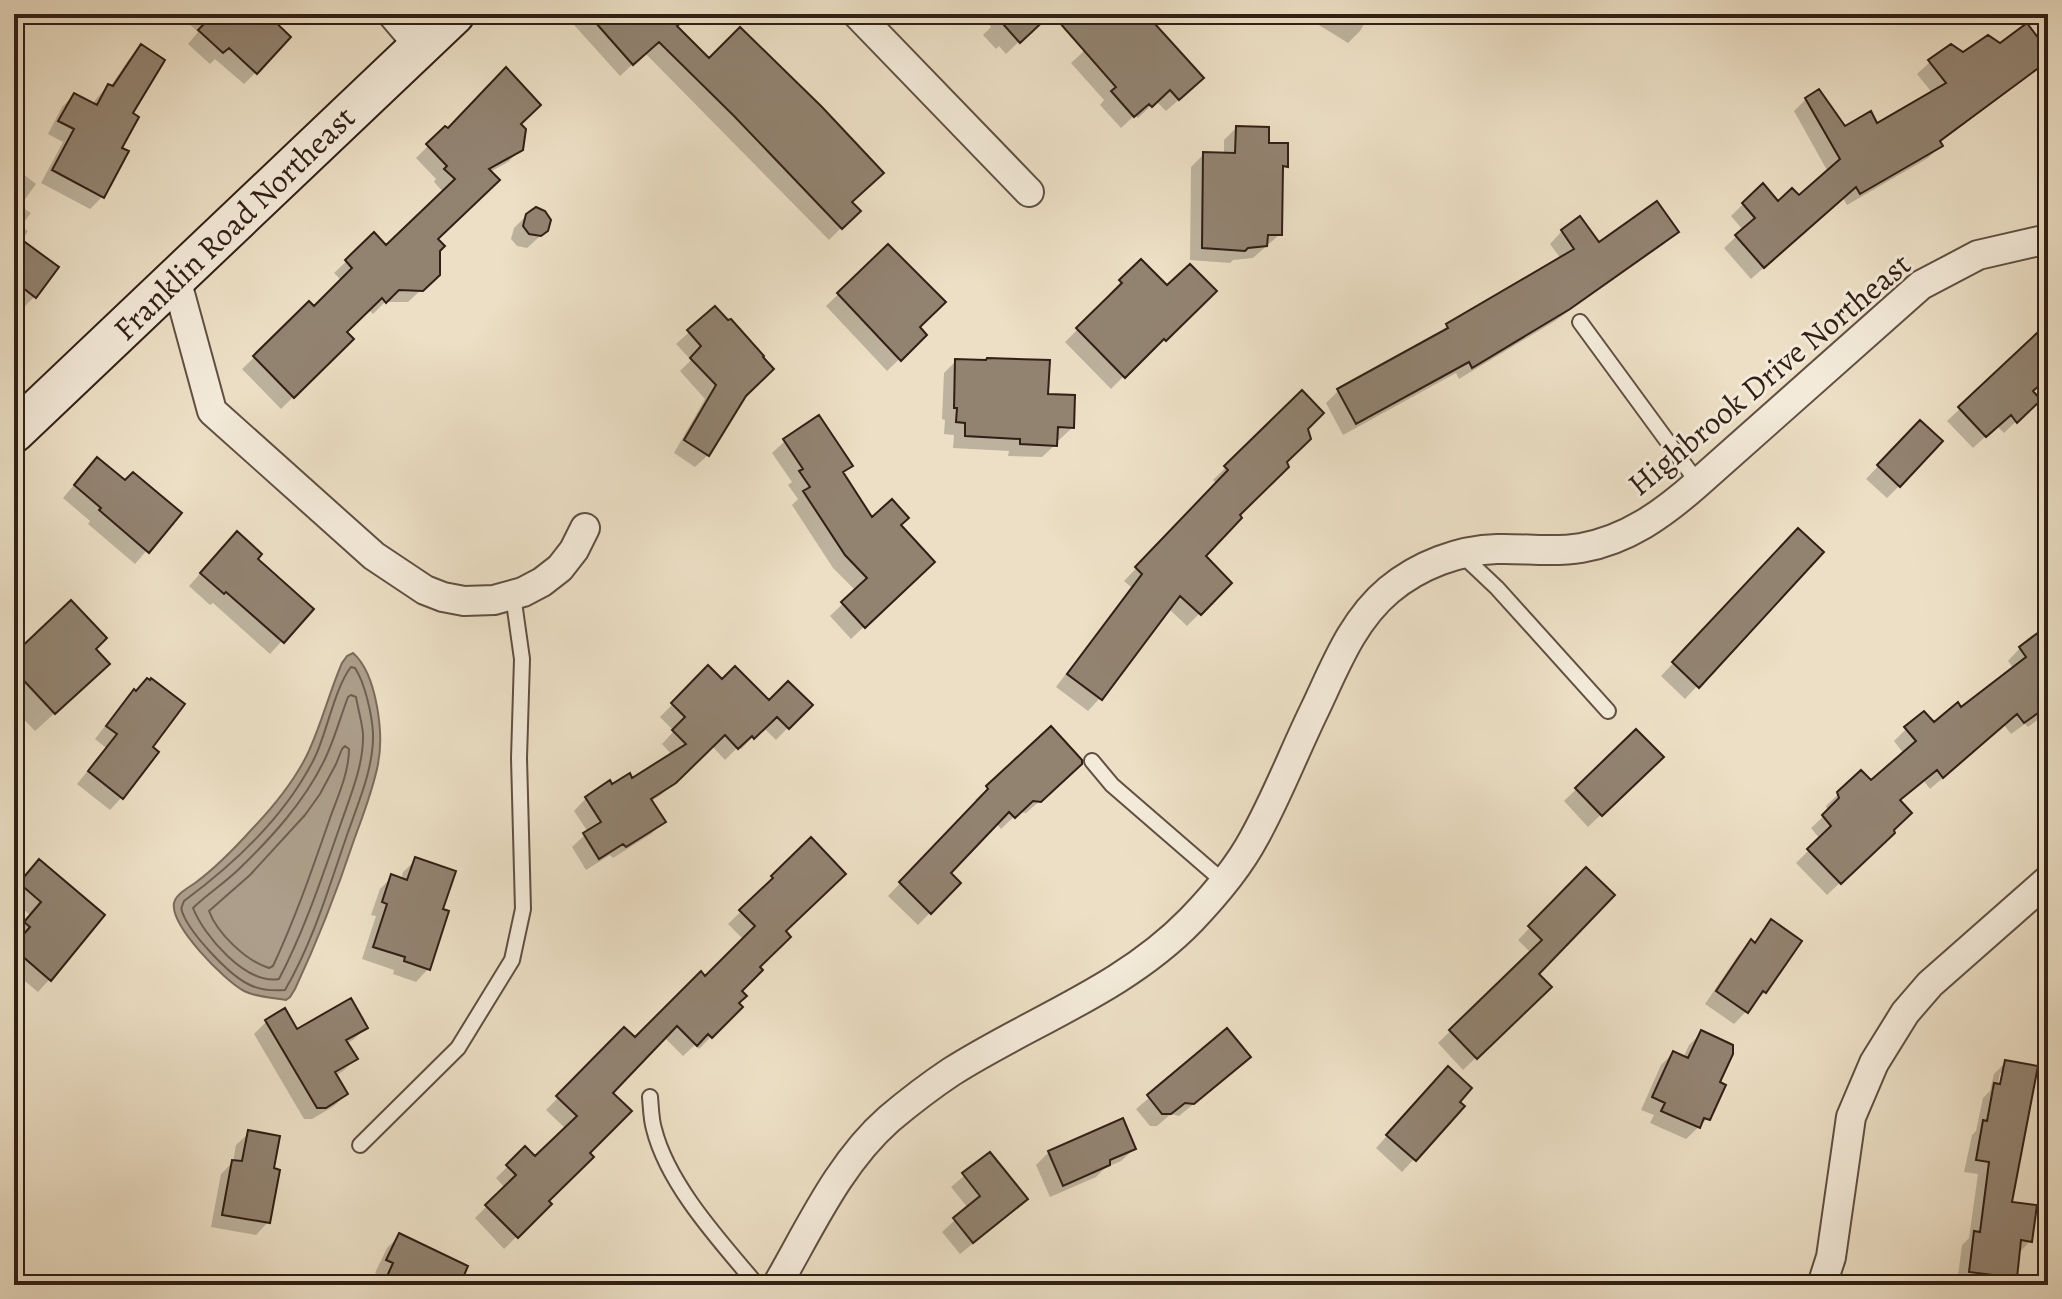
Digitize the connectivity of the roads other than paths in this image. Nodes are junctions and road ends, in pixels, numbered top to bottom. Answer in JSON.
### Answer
{"nodes":[{"id":1,"x":392,"y":14,"type":"edge"},
{"id":2,"x":454,"y":14,"type":"edge"},
{"id":3,"x":857,"y":14,"type":"edge"},
{"id":4,"x":420,"y":47,"type":"junction"},
{"id":5,"x":1029,"y":192,"type":"dead end"},
{"id":6,"x":2048,"y":239,"type":"edge"},
{"id":7,"x":176,"y":279,"type":"junction"},
{"id":8,"x":1580,"y":322,"type":"dead end"},
{"id":9,"x":14,"y":432,"type":"edge"},
{"id":10,"x":1698,"y":483,"type":"junction"},
{"id":11,"x":585,"y":528,"type":"dead end"},
{"id":12,"x":1460,"y":554,"type":"junction"},
{"id":13,"x":513,"y":595,"type":"junction"},
{"id":14,"x":1608,"y":711,"type":"dead end"},
{"id":15,"x":1092,"y":761,"type":"dead end"},
{"id":16,"x":2048,"y":880,"type":"edge"},
{"id":17,"x":1224,"y":882,"type":"junction"},
{"id":18,"x":650,"y":1097,"type":"dead end"},
{"id":19,"x":360,"y":1145,"type":"dead end"},
{"id":20,"x":757,"y":1285,"type":"edge"},
{"id":21,"x":777,"y":1285,"type":"edge"},
{"id":22,"x":1822,"y":1285,"type":"edge"}],
"edges":[{"from":1,"to":4,"type":"street"},
{"from":2,"to":4,"type":"street","name":"Franklin Road Northeast"},
{"from":3,"to":5,"type":"street"},
{"from":4,"to":7,"type":"street","name":"Franklin Road Northeast"},
{"from":6,"to":10,"type":"street","name":"Highbrook Drive Northeast"},
{"from":7,"to":9,"type":"street","name":"Franklin Road Northeast"},
{"from":7,"to":13,"type":"street"},
{"from":8,"to":10,"type":"lane"},
{"from":10,"to":12,"type":"street","name":"Highbrook Drive Northeast"},
{"from":11,"to":13,"type":"street"},
{"from":12,"to":14,"type":"lane"},
{"from":12,"to":17,"type":"street","name":"Highbrook Drive Northeast"},
{"from":13,"to":19,"type":"lane"},
{"from":15,"to":17,"type":"lane"},
{"from":16,"to":22,"type":"street"},
{"from":17,"to":21,"type":"street","name":"Highbrook Drive Northeast"},
{"from":18,"to":20,"type":"lane"}]}
